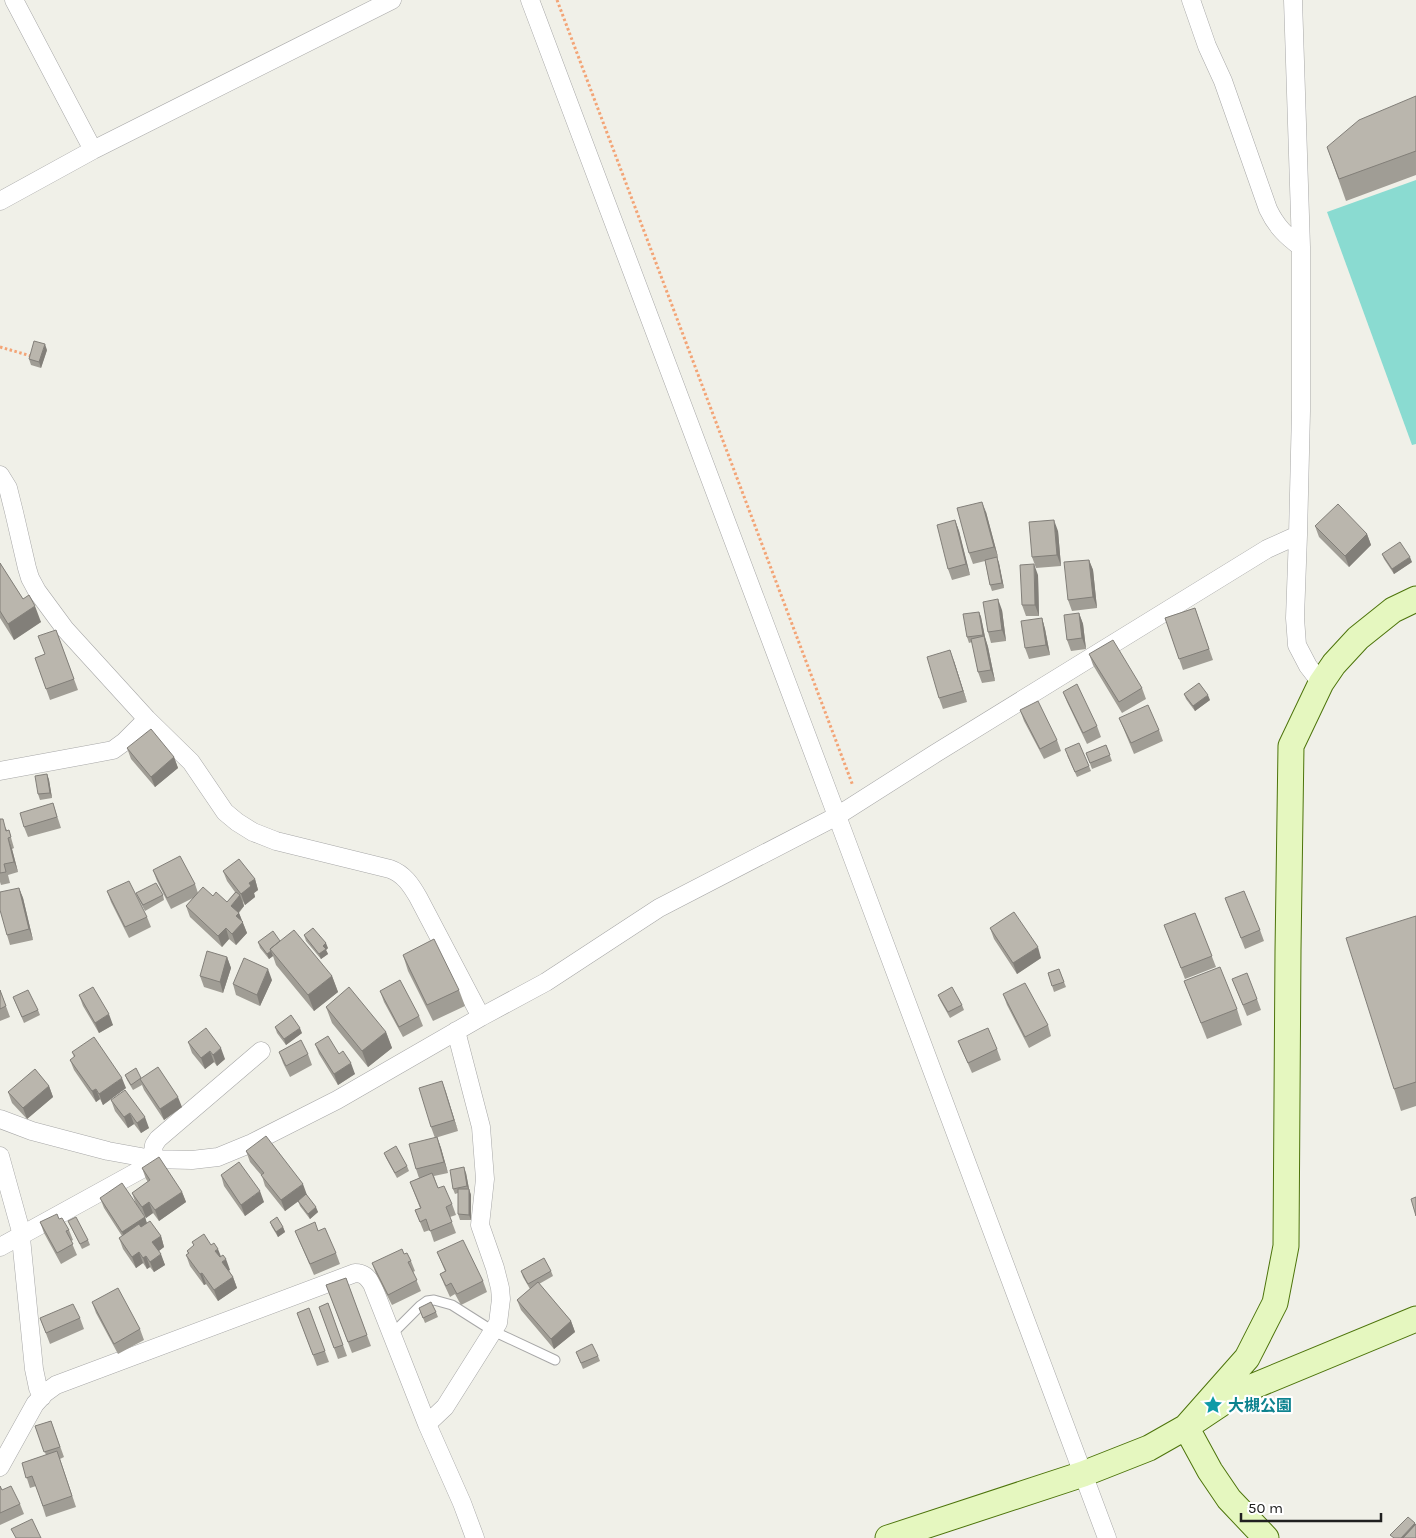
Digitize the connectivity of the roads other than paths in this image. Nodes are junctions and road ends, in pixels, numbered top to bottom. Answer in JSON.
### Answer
{"nodes":[{"id":1,"x":14,"y":0,"type":"edge"},
{"id":2,"x":392,"y":0,"type":"edge"},
{"id":3,"x":530,"y":0,"type":"edge"},
{"id":4,"x":1191,"y":0,"type":"edge"},
{"id":5,"x":1293,"y":0,"type":"edge"},
{"id":6,"x":93,"y":150,"type":"junction"},
{"id":7,"x":0,"y":201,"type":"edge"},
{"id":8,"x":1301,"y":247,"type":"junction"},
{"id":9,"x":0,"y":475,"type":"edge"},
{"id":10,"x":1298,"y":535,"type":"junction"},
{"id":11,"x":1416,"y":599,"type":"edge"},
{"id":12,"x":1320,"y":683,"type":"junction"},
{"id":13,"x":147,"y":719,"type":"junction"},
{"id":14,"x":0,"y":771,"type":"edge"},
{"id":15,"x":837,"y":816,"type":"junction"},
{"id":16,"x":481,"y":1017,"type":"junction"},
{"id":17,"x":456,"y":1031,"type":"junction"},
{"id":18,"x":261,"y":1051,"type":"dead end"},
{"id":19,"x":0,"y":1119,"type":"edge"},
{"id":20,"x":0,"y":1156,"type":"edge"},
{"id":21,"x":152,"y":1159,"type":"junction"},
{"id":22,"x":21,"y":1236,"type":"junction"},
{"id":23,"x":0,"y":1247,"type":"edge"},
{"id":24,"x":1416,"y":1319,"type":"edge"},
{"id":25,"x":493,"y":1331,"type":"junction"},
{"id":26,"x":392,"y":1334,"type":"junction"},
{"id":27,"x":555,"y":1360,"type":"dead end"},
{"id":28,"x":42,"y":1397,"type":"junction"},
{"id":29,"x":427,"y":1424,"type":"junction"},
{"id":30,"x":1186,"y":1427,"type":"junction"},
{"id":31,"x":0,"y":1467,"type":"edge"},
{"id":32,"x":1082,"y":1474,"type":"junction"},
{"id":33,"x":475,"y":1538,"type":"edge"},
{"id":34,"x":888,"y":1538,"type":"edge"},
{"id":35,"x":1106,"y":1538,"type":"edge"},
{"id":36,"x":1266,"y":1538,"type":"edge"}],
"edges":[{"from":1,"to":6,"type":"street"},
{"from":2,"to":6,"type":"street"},
{"from":3,"to":15,"type":"street"},
{"from":4,"to":8,"type":"street"},
{"from":5,"to":8,"type":"street"},
{"from":6,"to":7,"type":"street"},
{"from":8,"to":10,"type":"street"},
{"from":9,"to":13,"type":"street"},
{"from":10,"to":12,"type":"street"},
{"from":10,"to":15,"type":"street"},
{"from":11,"to":12,"type":"street"},
{"from":12,"to":30,"type":"street"},
{"from":13,"to":14,"type":"street"},
{"from":13,"to":16,"type":"street"},
{"from":15,"to":16,"type":"street"},
{"from":15,"to":32,"type":"street"},
{"from":16,"to":17,"type":"street"},
{"from":17,"to":21,"type":"street"},
{"from":17,"to":25,"type":"street"},
{"from":18,"to":21,"type":"street"},
{"from":19,"to":21,"type":"street"},
{"from":20,"to":22,"type":"street"},
{"from":21,"to":22,"type":"street"},
{"from":22,"to":23,"type":"street"},
{"from":22,"to":28,"type":"street"},
{"from":24,"to":30,"type":"street"},
{"from":25,"to":26,"type":"lane"},
{"from":25,"to":27,"type":"lane"},
{"from":25,"to":29,"type":"street"},
{"from":26,"to":28,"type":"street"},
{"from":26,"to":29,"type":"street"},
{"from":28,"to":31,"type":"street"},
{"from":29,"to":33,"type":"street"},
{"from":30,"to":32,"type":"street"},
{"from":30,"to":36,"type":"street"},
{"from":32,"to":34,"type":"street"},
{"from":32,"to":35,"type":"street"}]}
